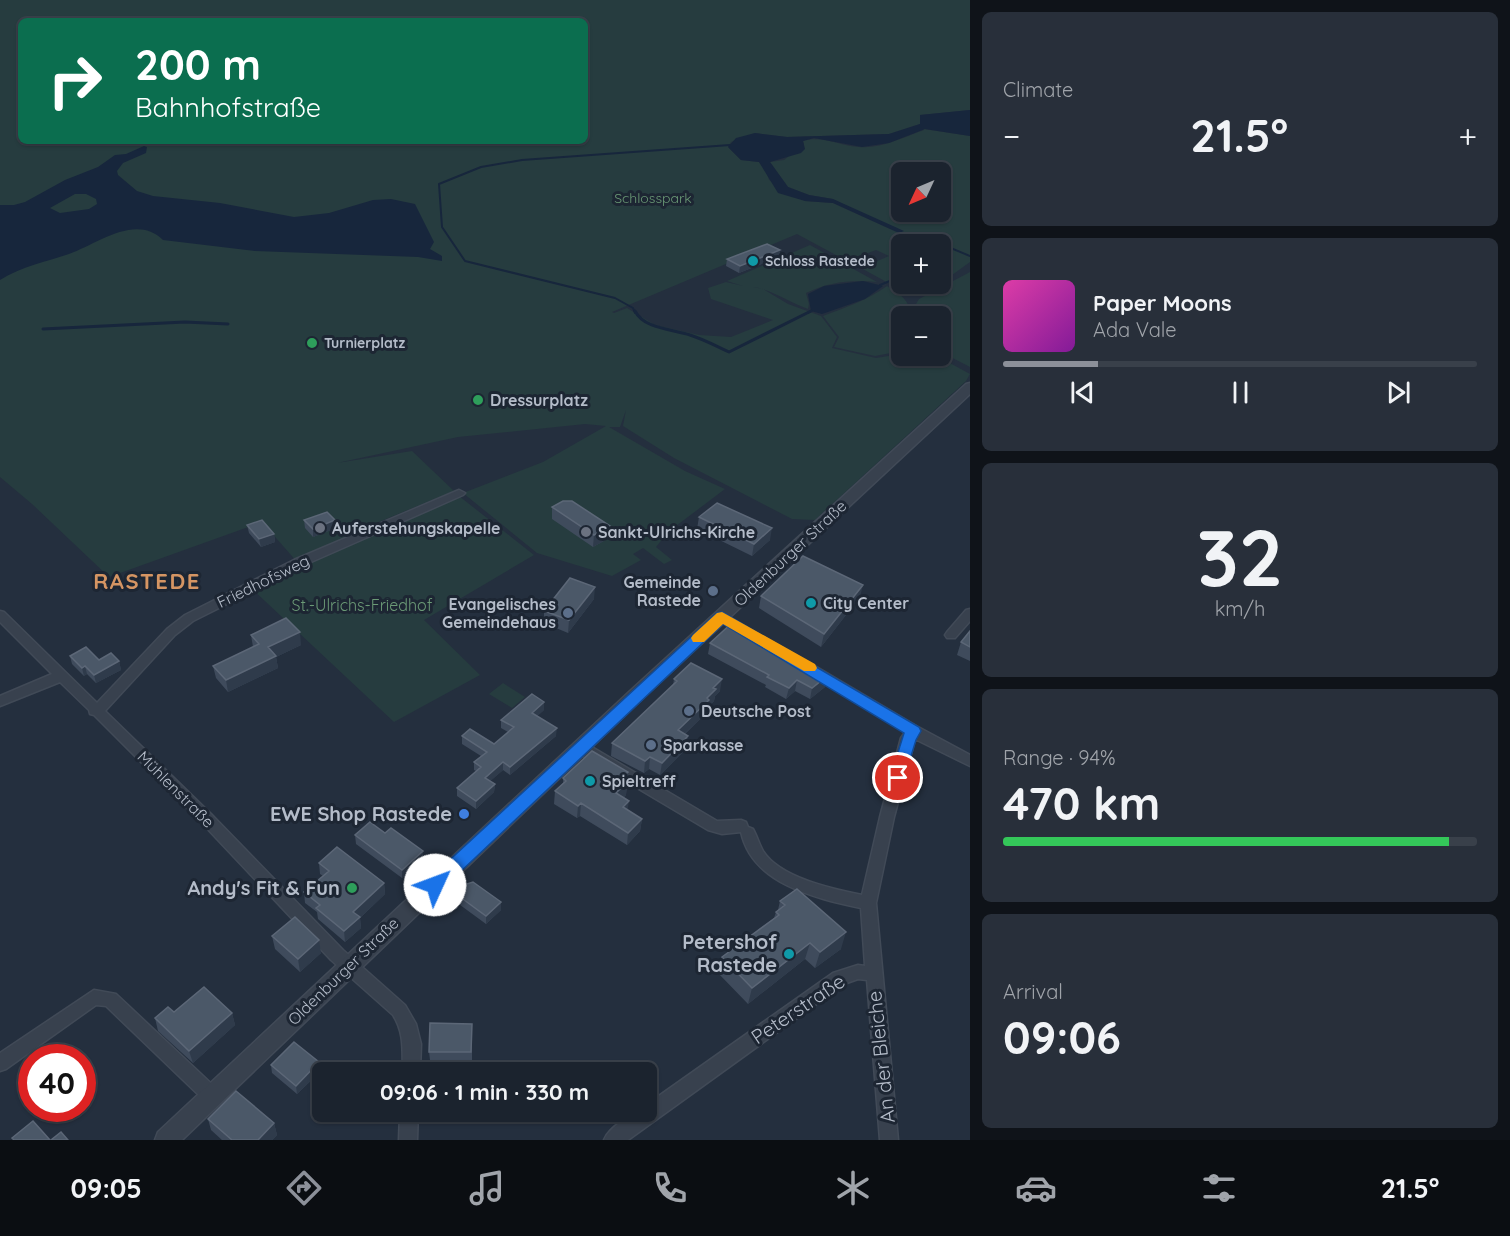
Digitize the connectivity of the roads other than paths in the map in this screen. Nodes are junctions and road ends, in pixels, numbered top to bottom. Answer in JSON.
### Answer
{"nodes":[{"id":1,"x":970,"y":387,"type":"edge"},
{"id":2,"x":459,"y":493,"type":"dead end"},
{"id":3,"x":970,"y":613,"type":"edge"},
{"id":4,"x":0,"y":615,"type":"edge"},
{"id":5,"x":951,"y":635,"type":"dead end"},
{"id":6,"x":797,"y":660,"type":"edge"},
{"id":7,"x":61,"y":676,"type":"junction"},
{"id":8,"x":0,"y":701,"type":"edge"},
{"id":9,"x":95,"y":711,"type":"junction"},
{"id":10,"x":913,"y":731,"type":"junction"},
{"id":11,"x":580,"y":747,"type":"junction"},
{"id":12,"x":970,"y":761,"type":"edge"},
{"id":13,"x":868,"y":903,"type":"junction"},
{"id":14,"x":349,"y":965,"type":"junction"},
{"id":15,"x":873,"y":974,"type":"junction"},
{"id":16,"x":411,"y":1062,"type":"edge"},
{"id":17,"x":0,"y":1063,"type":"edge"},
{"id":18,"x":212,"y":1096,"type":"junction"},
{"id":19,"x":409,"y":1122,"type":"edge"},
{"id":20,"x":166,"y":1140,"type":"edge"},
{"id":21,"x":408,"y":1140,"type":"edge"},
{"id":22,"x":613,"y":1140,"type":"edge"},
{"id":23,"x":889,"y":1140,"type":"edge"}],
"edges":[{"from":1,"to":11,"type":"street","name":"Oldenburger Straße"},
{"from":2,"to":9,"type":"street","name":"Friedhofsweg"},
{"from":3,"to":5,"type":"street"},
{"from":4,"to":7,"type":"street","name":"Mühlenstraße"},
{"from":6,"to":10,"type":"street"},
{"from":7,"to":8,"type":"street"},
{"from":7,"to":9,"type":"street","name":"Mühlenstraße"},
{"from":9,"to":14,"type":"street","name":"Mühlenstraße"},
{"from":10,"to":12,"type":"street"},
{"from":10,"to":13,"type":"street"},
{"from":11,"to":13,"type":"street"},
{"from":11,"to":14,"type":"street","name":"Oldenburger Straße"},
{"from":13,"to":15,"type":"street"},
{"from":14,"to":16,"type":"street","name":"Mühlenstraße"},
{"from":14,"to":18,"type":"street","name":"Oldenburger Straße"},
{"from":15,"to":22,"type":"street","name":"Peterstraße"},
{"from":15,"to":23,"type":"street","name":"An der Bleiche"},
{"from":17,"to":18,"type":"street"},
{"from":18,"to":20,"type":"street","name":"Oldenburger Straße"},
{"from":19,"to":21,"type":"street"}]}
